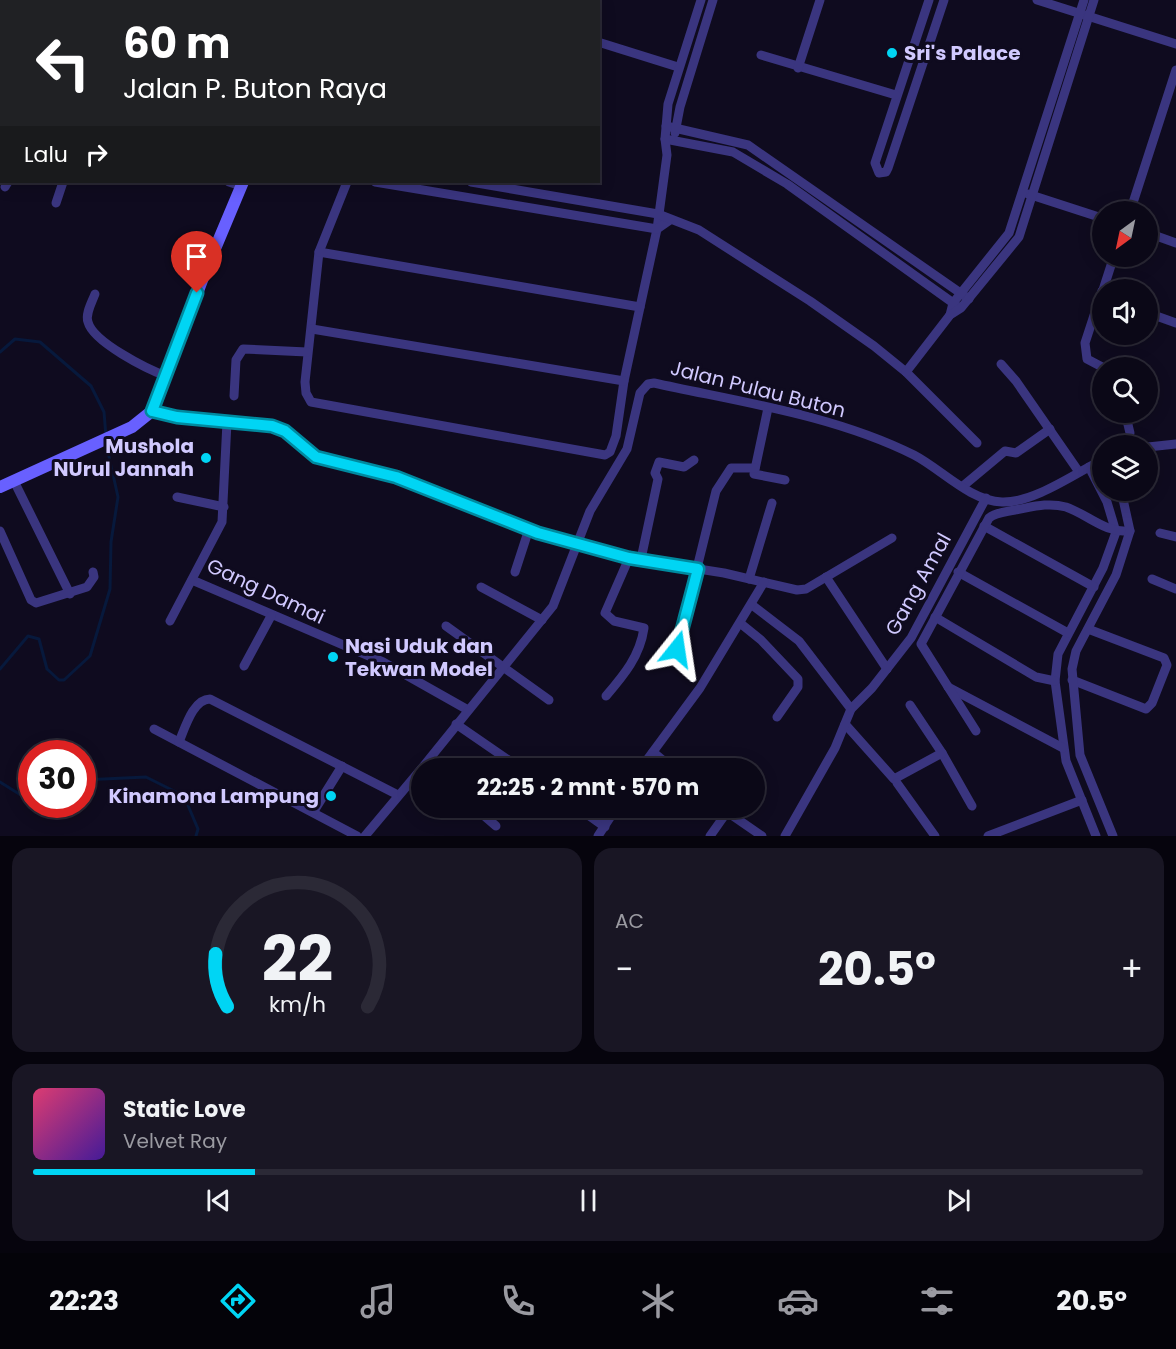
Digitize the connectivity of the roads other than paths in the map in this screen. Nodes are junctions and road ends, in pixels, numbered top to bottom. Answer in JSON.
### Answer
{"nodes":[{"id":1,"x":701,"y":0,"type":"edge"},
{"id":2,"x":713,"y":0,"type":"edge"},
{"id":3,"x":820,"y":0,"type":"edge"},
{"id":4,"x":929,"y":0,"type":"edge"},
{"id":5,"x":944,"y":0,"type":"edge"},
{"id":6,"x":1037,"y":0,"type":"edge"},
{"id":7,"x":1084,"y":0,"type":"edge"},
{"id":8,"x":1094,"y":0,"type":"edge"},
{"id":9,"x":1084,"y":15,"type":"junction"},
{"id":10,"x":600,"y":43,"type":"edge"},
{"id":11,"x":1176,"y":44,"type":"edge"},
{"id":12,"x":761,"y":55,"type":"dead end"},
{"id":13,"x":678,"y":67,"type":"junction"},
{"id":14,"x":798,"y":68,"type":"junction"},
{"id":15,"x":1176,"y":70,"type":"edge"},
{"id":16,"x":896,"y":95,"type":"junction"},
{"id":17,"x":671,"y":128,"type":"junction"},
{"id":18,"x":669,"y":140,"type":"junction"},
{"id":19,"x":63,"y":183,"type":"edge"},
{"id":20,"x":347,"y":183,"type":"edge"},
{"id":21,"x":381,"y":183,"type":"edge"},
{"id":22,"x":477,"y":183,"type":"edge"},
{"id":23,"x":535,"y":183,"type":"edge"},
{"id":24,"x":242,"y":184,"type":"edge"},
{"id":25,"x":533,"y":193,"type":"junction"},
{"id":26,"x":1021,"y":193,"type":"junction"},
{"id":27,"x":1033,"y":195,"type":"junction"},
{"id":28,"x":1134,"y":201,"type":"edge"},
{"id":29,"x":56,"y":203,"type":"dead end"},
{"id":30,"x":658,"y":214,"type":"junction"},
{"id":31,"x":1092,"y":215,"type":"edge"},
{"id":32,"x":670,"y":220,"type":"junction"},
{"id":33,"x":657,"y":229,"type":"junction"},
{"id":34,"x":1158,"y":237,"type":"edge"},
{"id":35,"x":1176,"y":243,"type":"edge"},
{"id":36,"x":319,"y":252,"type":"junction"},
{"id":37,"x":960,"y":293,"type":"junction"},
{"id":38,"x":95,"y":294,"type":"dead end"},
{"id":39,"x":969,"y":299,"type":"junction"},
{"id":40,"x":957,"y":305,"type":"junction"},
{"id":41,"x":640,"y":307,"type":"junction"},
{"id":42,"x":1158,"y":317,"type":"edge"},
{"id":43,"x":1176,"y":323,"type":"edge"},
{"id":44,"x":1092,"y":327,"type":"edge"},
{"id":45,"x":312,"y":329,"type":"junction"},
{"id":46,"x":307,"y":351,"type":"junction"},
{"id":47,"x":1092,"y":362,"type":"edge"},
{"id":48,"x":1001,"y":364,"type":"dead end"},
{"id":49,"x":906,"y":372,"type":"junction"},
{"id":50,"x":166,"y":376,"type":"junction"},
{"id":51,"x":624,"y":381,"type":"junction"},
{"id":52,"x":234,"y":396,"type":"dead end"},
{"id":53,"x":768,"y":408,"type":"junction"},
{"id":54,"x":152,"y":411,"type":"junction"},
{"id":55,"x":226,"y":422,"type":"junction"},
{"id":56,"x":1128,"y":423,"type":"edge"},
{"id":57,"x":1050,"y":429,"type":"junction"},
{"id":58,"x":1130,"y":434,"type":"dead end"},
{"id":59,"x":977,"y":443,"type":"dead end"},
{"id":60,"x":1176,"y":444,"type":"edge"},
{"id":61,"x":1158,"y":446,"type":"edge"},
{"id":62,"x":694,"y":460,"type":"dead end"},
{"id":63,"x":1092,"y":465,"type":"edge"},
{"id":64,"x":1089,"y":466,"type":"junction"},
{"id":65,"x":755,"y":468,"type":"junction"},
{"id":66,"x":1079,"y":472,"type":"junction"},
{"id":67,"x":785,"y":480,"type":"dead end"},
{"id":68,"x":14,"y":481,"type":"junction"},
{"id":69,"x":963,"y":486,"type":"junction"},
{"id":70,"x":0,"y":487,"type":"edge"},
{"id":71,"x":177,"y":497,"type":"dead end"},
{"id":72,"x":986,"y":498,"type":"junction"},
{"id":73,"x":1123,"y":501,"type":"edge"},
{"id":74,"x":772,"y":503,"type":"dead end"},
{"id":75,"x":224,"y":507,"type":"junction"},
{"id":76,"x":984,"y":526,"type":"junction"},
{"id":77,"x":529,"y":529,"type":"junction"},
{"id":78,"x":0,"y":531,"type":"edge"},
{"id":79,"x":1130,"y":531,"type":"junction"},
{"id":80,"x":1116,"y":532,"type":"junction"},
{"id":81,"x":1160,"y":533,"type":"dead end"},
{"id":82,"x":1176,"y":537,"type":"edge"},
{"id":83,"x":891,"y":538,"type":"dead end"},
{"id":84,"x":576,"y":544,"type":"junction"},
{"id":85,"x":629,"y":558,"type":"junction"},
{"id":86,"x":641,"y":559,"type":"junction"},
{"id":87,"x":698,"y":569,"type":"junction"},
{"id":88,"x":93,"y":572,"type":"dead end"},
{"id":89,"x":515,"y":572,"type":"dead end"},
{"id":90,"x":958,"y":572,"type":"junction"},
{"id":91,"x":826,"y":577,"type":"junction"},
{"id":92,"x":749,"y":579,"type":"junction"},
{"id":93,"x":1152,"y":579,"type":"dead end"},
{"id":94,"x":192,"y":580,"type":"junction"},
{"id":95,"x":764,"y":582,"type":"junction"},
{"id":96,"x":481,"y":587,"type":"dead end"},
{"id":97,"x":1094,"y":587,"type":"junction"},
{"id":98,"x":1176,"y":589,"type":"edge"},
{"id":99,"x":70,"y":594,"type":"junction"},
{"id":100,"x":752,"y":605,"type":"junction"},
{"id":101,"x":271,"y":616,"type":"junction"},
{"id":102,"x":935,"y":617,"type":"junction"},
{"id":103,"x":542,"y":620,"type":"junction"},
{"id":104,"x":170,"y":621,"type":"dead end"},
{"id":105,"x":740,"y":622,"type":"junction"},
{"id":106,"x":446,"y":626,"type":"dead end"},
{"id":107,"x":1088,"y":629,"type":"junction"},
{"id":108,"x":1068,"y":633,"type":"junction"},
{"id":109,"x":1062,"y":645,"type":"junction"},
{"id":110,"x":677,"y":649,"type":"dead end"},
{"id":111,"x":1076,"y":651,"type":"junction"},
{"id":112,"x":244,"y":666,"type":"dead end"},
{"id":113,"x":505,"y":666,"type":"junction"},
{"id":114,"x":887,"y":669,"type":"junction"},
{"id":115,"x":1072,"y":680,"type":"junction"},
{"id":116,"x":1055,"y":681,"type":"junction"},
{"id":117,"x":946,"y":686,"type":"junction"},
{"id":118,"x":606,"y":696,"type":"dead end"},
{"id":119,"x":549,"y":700,"type":"dead end"},
{"id":120,"x":910,"y":705,"type":"dead end"},
{"id":121,"x":851,"y":709,"type":"junction"},
{"id":122,"x":468,"y":710,"type":"junction"},
{"id":123,"x":777,"y":717,"type":"dead end"},
{"id":124,"x":456,"y":724,"type":"junction"},
{"id":125,"x":845,"y":724,"type":"junction"},
{"id":126,"x":154,"y":729,"type":"dead end"},
{"id":127,"x":976,"y":731,"type":"dead end"},
{"id":128,"x":179,"y":742,"type":"junction"},
{"id":129,"x":1063,"y":748,"type":"junction"},
{"id":130,"x":653,"y":753,"type":"junction"},
{"id":131,"x":942,"y":753,"type":"junction"},
{"id":132,"x":430,"y":758,"type":"edge"},
{"id":133,"x":505,"y":758,"type":"edge"},
{"id":134,"x":649,"y":758,"type":"edge"},
{"id":135,"x":659,"y":758,"type":"edge"},
{"id":136,"x":342,"y":765,"type":"junction"},
{"id":137,"x":411,"y":780,"type":"edge"},
{"id":138,"x":897,"y":783,"type":"dead end"},
{"id":139,"x":398,"y":795,"type":"junction"},
{"id":140,"x":1082,"y":800,"type":"junction"},
{"id":141,"x":972,"y":806,"type":"dead end"},
{"id":142,"x":314,"y":811,"type":"junction"},
{"id":143,"x":487,"y":818,"type":"edge"},
{"id":144,"x":593,"y":818,"type":"edge"},
{"id":145,"x":610,"y":818,"type":"edge"},
{"id":146,"x":720,"y":818,"type":"edge"},
{"id":147,"x":736,"y":818,"type":"edge"},
{"id":148,"x":496,"y":826,"type":"dead end"},
{"id":149,"x":605,"y":826,"type":"junction"},
{"id":150,"x":1110,"y":835,"type":"edge"},
{"id":151,"x":357,"y":836,"type":"edge"},
{"id":152,"x":364,"y":836,"type":"edge"},
{"id":153,"x":598,"y":836,"type":"edge"},
{"id":154,"x":710,"y":836,"type":"edge"},
{"id":155,"x":762,"y":836,"type":"edge"},
{"id":156,"x":785,"y":836,"type":"edge"},
{"id":157,"x":935,"y":836,"type":"edge"},
{"id":158,"x":988,"y":836,"type":"edge"},
{"id":159,"x":1096,"y":836,"type":"edge"}],
"edges":[{"from":1,"to":13,"type":"street"},
{"from":2,"to":17,"type":"street"},
{"from":3,"to":14,"type":"street"},
{"from":4,"to":16,"type":"street"},
{"from":5,"to":16,"type":"street"},
{"from":6,"to":9,"type":"street"},
{"from":7,"to":9,"type":"street"},
{"from":8,"to":9,"type":"street"},
{"from":9,"to":11,"type":"street"},
{"from":9,"to":26,"type":"street"},
{"from":9,"to":27,"type":"street"},
{"from":10,"to":13,"type":"street"},
{"from":12,"to":14,"type":"street"},
{"from":13,"to":17,"type":"street"},
{"from":14,"to":16,"type":"street"},
{"from":15,"to":28,"type":"street"},
{"from":17,"to":18,"type":"street"},
{"from":17,"to":37,"type":"street"},
{"from":18,"to":30,"type":"street"},
{"from":18,"to":40,"type":"street"},
{"from":19,"to":29,"type":"street"},
{"from":20,"to":36,"type":"street"},
{"from":21,"to":33,"type":"street"},
{"from":22,"to":25,"type":"street"},
{"from":23,"to":25,"type":"street"},
{"from":24,"to":50,"type":"street"},
{"from":25,"to":30,"type":"street"},
{"from":26,"to":27,"type":"street"},
{"from":26,"to":37,"type":"street"},
{"from":27,"to":31,"type":"street"},
{"from":27,"to":39,"type":"street"},
{"from":30,"to":32,"type":"street"},
{"from":30,"to":33,"type":"street"},
{"from":32,"to":33,"type":"street"},
{"from":32,"to":49,"type":"street"},
{"from":33,"to":41,"type":"street"},
{"from":34,"to":35,"type":"street"},
{"from":36,"to":41,"type":"street"},
{"from":36,"to":45,"type":"street"},
{"from":37,"to":39,"type":"street"},
{"from":37,"to":40,"type":"street"},
{"from":38,"to":50,"type":"street"},
{"from":39,"to":40,"type":"street"},
{"from":40,"to":49,"type":"street"},
{"from":41,"to":51,"type":"street"},
{"from":42,"to":43,"type":"street"},
{"from":44,"to":47,"type":"street"},
{"from":45,"to":46,"type":"street"},
{"from":45,"to":51,"type":"street"},
{"from":46,"to":51,"type":"street"},
{"from":46,"to":52,"type":"street"},
{"from":48,"to":57,"type":"street"},
{"from":49,"to":59,"type":"street"},
{"from":50,"to":54,"type":"street"},
{"from":53,"to":65,"type":"street"},
{"from":53,"to":69,"type":"street","name":"Jalan Pulau Buton"},
{"from":53,"to":84,"type":"street","name":"Jalan Pulau Buton"},
{"from":54,"to":55,"type":"street"},
{"from":54,"to":68,"type":"street"},
{"from":55,"to":75,"type":"street","name":"Gang Damai"},
{"from":55,"to":77,"type":"street"},
{"from":56,"to":58,"type":"street"},
{"from":57,"to":66,"type":"street"},
{"from":57,"to":69,"type":"street"},
{"from":60,"to":61,"type":"street"},
{"from":62,"to":86,"type":"street"},
{"from":63,"to":64,"type":"street"},
{"from":64,"to":66,"type":"street"},
{"from":64,"to":80,"type":"street"},
{"from":65,"to":67,"type":"street"},
{"from":65,"to":87,"type":"street"},
{"from":66,"to":72,"type":"street"},
{"from":68,"to":70,"type":"street"},
{"from":68,"to":99,"type":"street"},
{"from":69,"to":72,"type":"street","name":"Jalan Pulau Buton"},
{"from":71,"to":75,"type":"street"},
{"from":72,"to":114,"type":"street","name":"Gang Amal"},
{"from":73,"to":79,"type":"street"},
{"from":74,"to":92,"type":"street"},
{"from":75,"to":94,"type":"street","name":"Gang Damai"},
{"from":76,"to":80,"type":"street"},
{"from":76,"to":90,"type":"street"},
{"from":76,"to":97,"type":"street"},
{"from":77,"to":84,"type":"street"},
{"from":77,"to":89,"type":"street"},
{"from":78,"to":99,"type":"street"},
{"from":79,"to":80,"type":"street"},
{"from":79,"to":107,"type":"street"},
{"from":80,"to":97,"type":"street"},
{"from":81,"to":82,"type":"street"},
{"from":83,"to":91,"type":"street"},
{"from":84,"to":85,"type":"street"},
{"from":84,"to":103,"type":"street"},
{"from":85,"to":86,"type":"street"},
{"from":85,"to":118,"type":"street"},
{"from":86,"to":87,"type":"street"},
{"from":87,"to":92,"type":"street"},
{"from":87,"to":110,"type":"street"},
{"from":88,"to":99,"type":"street"},
{"from":90,"to":102,"type":"street"},
{"from":90,"to":108,"type":"street"},
{"from":91,"to":95,"type":"street"},
{"from":91,"to":114,"type":"street"},
{"from":92,"to":95,"type":"street"},
{"from":93,"to":98,"type":"street"},
{"from":94,"to":101,"type":"street","name":"Gang Damai"},
{"from":94,"to":104,"type":"street"},
{"from":95,"to":100,"type":"street"},
{"from":96,"to":103,"type":"street"},
{"from":97,"to":108,"type":"street"},
{"from":100,"to":105,"type":"street"},
{"from":100,"to":121,"type":"street"},
{"from":101,"to":112,"type":"street"},
{"from":101,"to":122,"type":"street","name":"Gang Damai"},
{"from":102,"to":116,"type":"street"},
{"from":102,"to":117,"type":"street"},
{"from":103,"to":113,"type":"street"},
{"from":105,"to":123,"type":"street"},
{"from":105,"to":130,"type":"street"},
{"from":106,"to":113,"type":"street"},
{"from":107,"to":111,"type":"street"},
{"from":107,"to":115,"type":"street"},
{"from":108,"to":109,"type":"street"},
{"from":109,"to":111,"type":"street"},
{"from":109,"to":116,"type":"street"},
{"from":111,"to":115,"type":"street"},
{"from":113,"to":119,"type":"street"},
{"from":113,"to":122,"type":"street"},
{"from":114,"to":121,"type":"street","name":"Gang Amal"},
{"from":115,"to":150,"type":"street"},
{"from":116,"to":129,"type":"street"},
{"from":117,"to":127,"type":"street"},
{"from":117,"to":129,"type":"street"},
{"from":120,"to":131,"type":"street"},
{"from":121,"to":125,"type":"street"},
{"from":122,"to":124,"type":"street"},
{"from":124,"to":132,"type":"street"},
{"from":124,"to":133,"type":"street"},
{"from":125,"to":131,"type":"street"},
{"from":125,"to":156,"type":"street"},
{"from":126,"to":128,"type":"street"},
{"from":128,"to":136,"type":"street"},
{"from":128,"to":142,"type":"street"},
{"from":129,"to":140,"type":"street"},
{"from":130,"to":134,"type":"street"},
{"from":130,"to":135,"type":"street"},
{"from":131,"to":141,"type":"street"},
{"from":136,"to":139,"type":"street"},
{"from":136,"to":142,"type":"street"},
{"from":137,"to":139,"type":"street"},
{"from":138,"to":157,"type":"street"},
{"from":139,"to":152,"type":"street"},
{"from":140,"to":158,"type":"street"},
{"from":140,"to":159,"type":"street"},
{"from":142,"to":151,"type":"street"},
{"from":143,"to":148,"type":"street"},
{"from":144,"to":149,"type":"street"},
{"from":145,"to":149,"type":"street"},
{"from":146,"to":154,"type":"street"},
{"from":147,"to":155,"type":"street"},
{"from":149,"to":153,"type":"street"}]}
